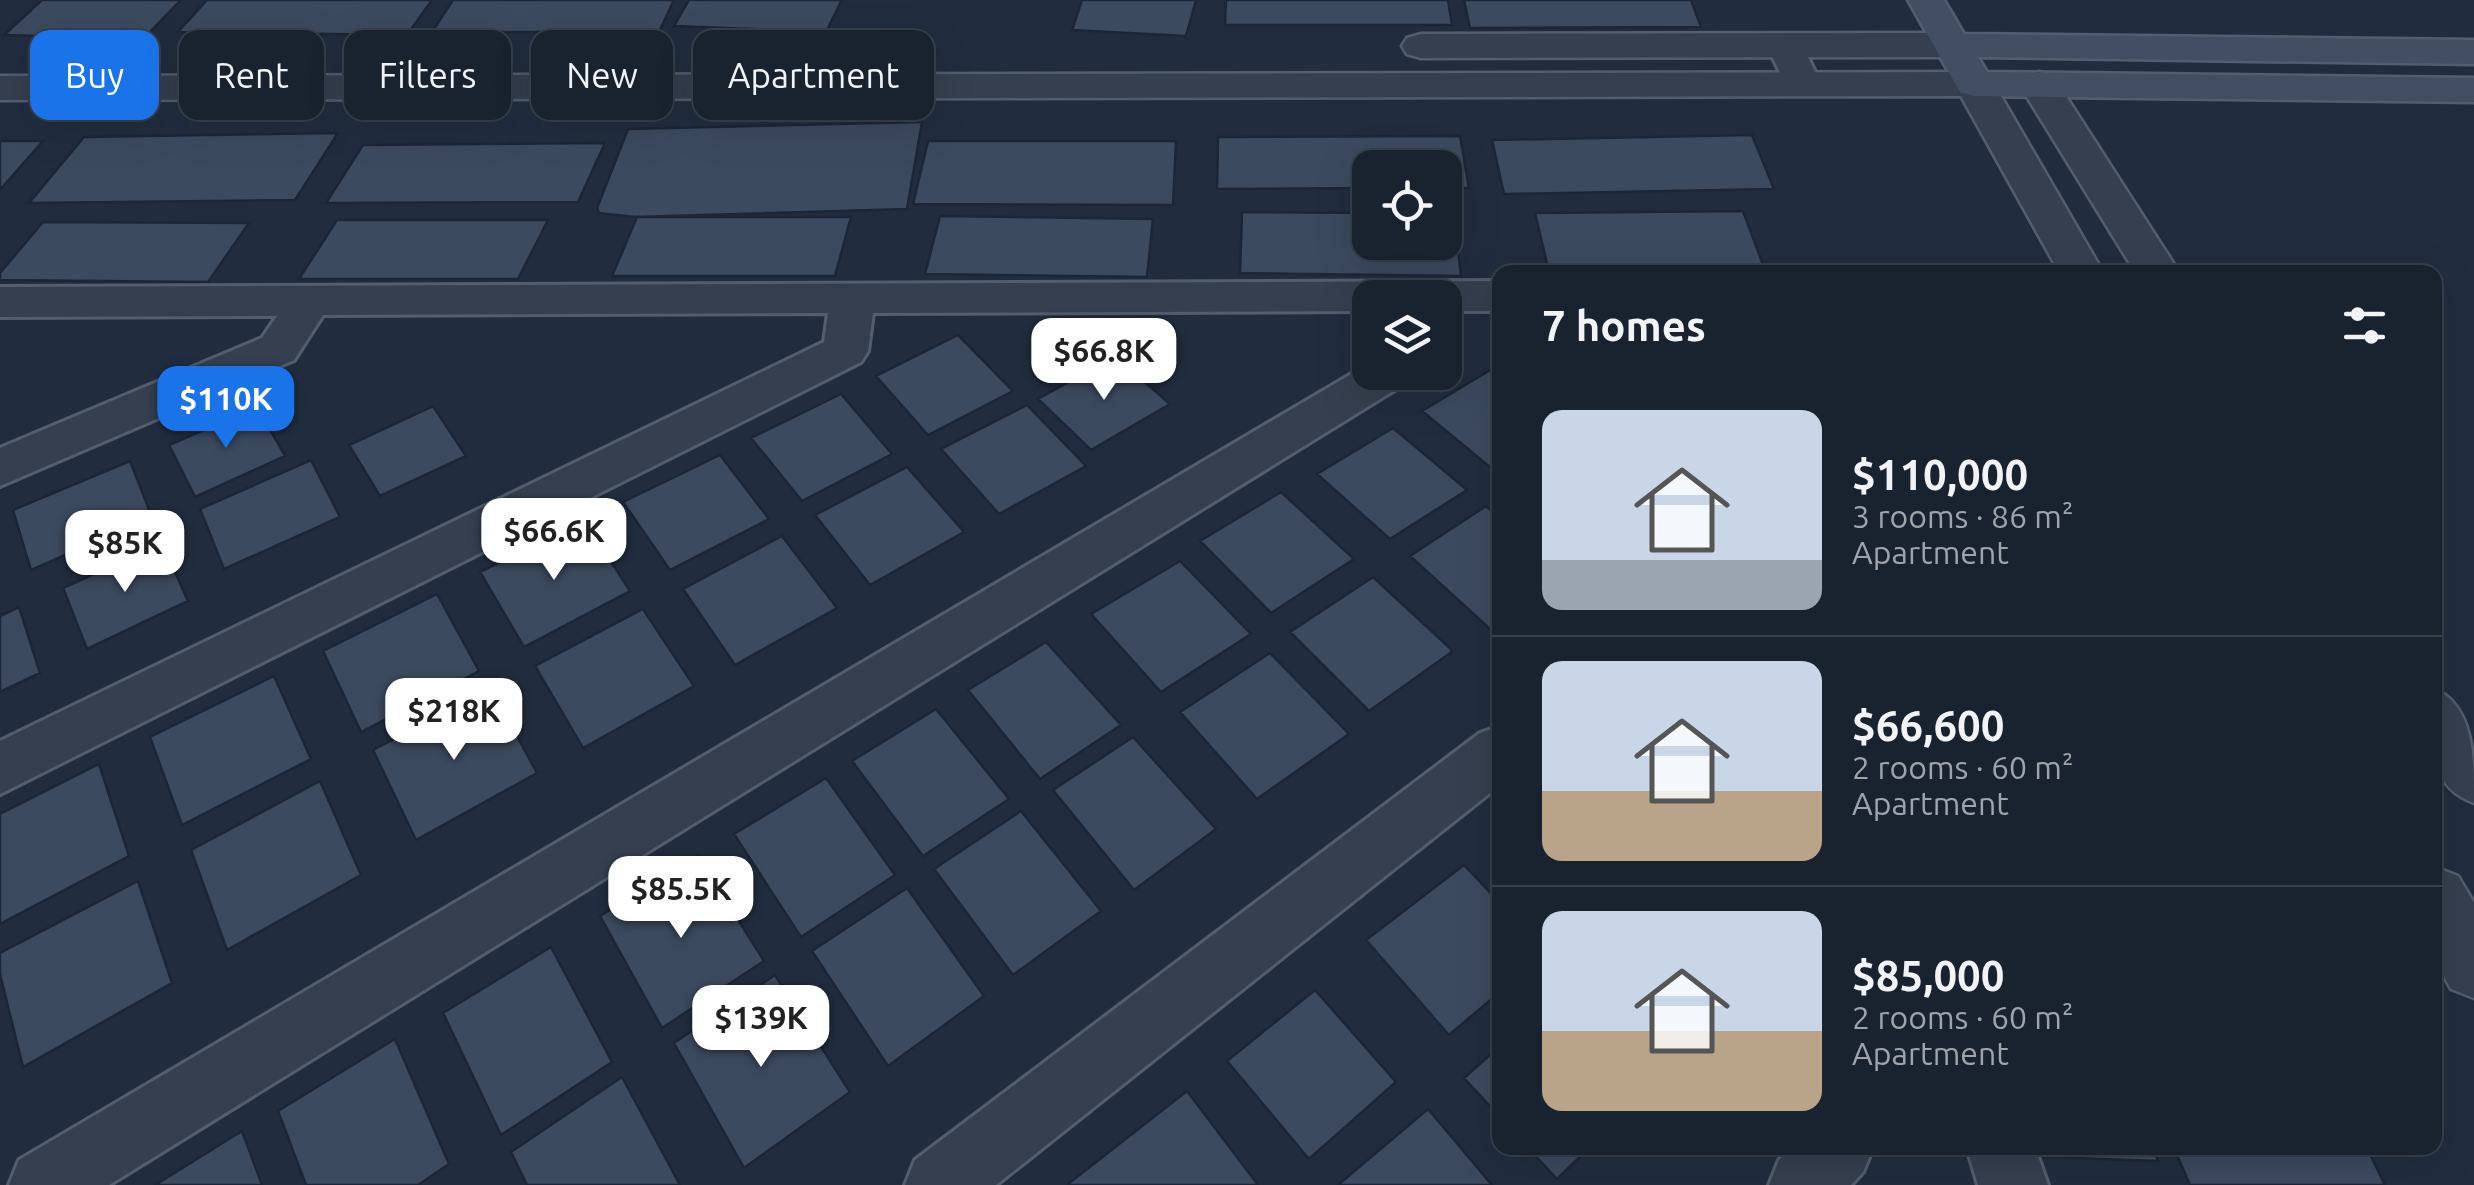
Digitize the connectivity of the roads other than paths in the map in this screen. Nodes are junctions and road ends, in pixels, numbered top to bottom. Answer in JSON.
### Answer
{"nodes":[{"id":1,"x":1926,"y":0,"type":"edge"},
{"id":2,"x":2005,"y":30,"type":"junction"},
{"id":3,"x":1784,"y":45,"type":"junction"},
{"id":4,"x":1388,"y":46,"type":"dead end"},
{"id":5,"x":1952,"y":46,"type":"junction"},
{"id":6,"x":2196,"y":48,"type":"junction"},
{"id":7,"x":2474,"y":52,"type":"edge"},
{"id":8,"x":1802,"y":84,"type":"junction"},
{"id":9,"x":1974,"y":84,"type":"junction"},
{"id":10,"x":2039,"y":84,"type":"junction"},
{"id":11,"x":2224,"y":87,"type":"junction"},
{"id":12,"x":0,"y":88,"type":"edge"},
{"id":13,"x":2474,"y":90,"type":"edge"},
{"id":14,"x":2078,"y":265,"type":"edge"},
{"id":15,"x":2153,"y":265,"type":"edge"},
{"id":16,"x":1462,"y":296,"type":"edge"},
{"id":17,"x":1492,"y":296,"type":"edge"},
{"id":18,"x":1352,"y":297,"type":"edge"},
{"id":19,"x":854,"y":298,"type":"junction"},
{"id":20,"x":310,"y":301,"type":"junction"},
{"id":21,"x":0,"y":302,"type":"edge"},
{"id":22,"x":1360,"y":390,"type":"edge"},
{"id":23,"x":0,"y":468,"type":"edge"},
{"id":24,"x":2442,"y":725,"type":"edge"},
{"id":25,"x":1492,"y":757,"type":"edge"},
{"id":26,"x":0,"y":769,"type":"edge"},
{"id":27,"x":2474,"y":776,"type":"edge"},
{"id":28,"x":2474,"y":891,"type":"edge"},
{"id":29,"x":2442,"y":893,"type":"edge"},
{"id":30,"x":2442,"y":907,"type":"edge"},
{"id":31,"x":2474,"y":966,"type":"edge"},
{"id":32,"x":1833,"y":1155,"type":"edge"},
{"id":33,"x":2002,"y":1155,"type":"edge"},
{"id":34,"x":44,"y":1185,"type":"edge"},
{"id":35,"x":940,"y":1185,"type":"edge"},
{"id":36,"x":1804,"y":1185,"type":"edge"},
{"id":37,"x":2013,"y":1185,"type":"edge"}],
"edges":[{"from":1,"to":5,"type":"main road"},
{"from":2,"to":5,"type":"main road"},
{"from":2,"to":6,"type":"main road"},
{"from":2,"to":10,"type":"main road"},
{"from":3,"to":4,"type":"street"},
{"from":3,"to":5,"type":"street"},
{"from":3,"to":8,"type":"street"},
{"from":5,"to":9,"type":"main road"},
{"from":6,"to":7,"type":"main road"},
{"from":6,"to":11,"type":"main road"},
{"from":8,"to":9,"type":"street"},
{"from":8,"to":12,"type":"street"},
{"from":9,"to":10,"type":"main road"},
{"from":9,"to":14,"type":"street"},
{"from":10,"to":11,"type":"main road"},
{"from":10,"to":15,"type":"street"},
{"from":11,"to":13,"type":"main road"},
{"from":16,"to":17,"type":"street"},
{"from":18,"to":19,"type":"street"},
{"from":19,"to":20,"type":"street"},
{"from":19,"to":26,"type":"street"},
{"from":20,"to":21,"type":"street"},
{"from":20,"to":23,"type":"street"},
{"from":22,"to":34,"type":"street"},
{"from":24,"to":27,"type":"street"},
{"from":25,"to":35,"type":"street"},
{"from":28,"to":29,"type":"street"},
{"from":30,"to":31,"type":"street"},
{"from":32,"to":36,"type":"street"},
{"from":33,"to":37,"type":"street"}]}
